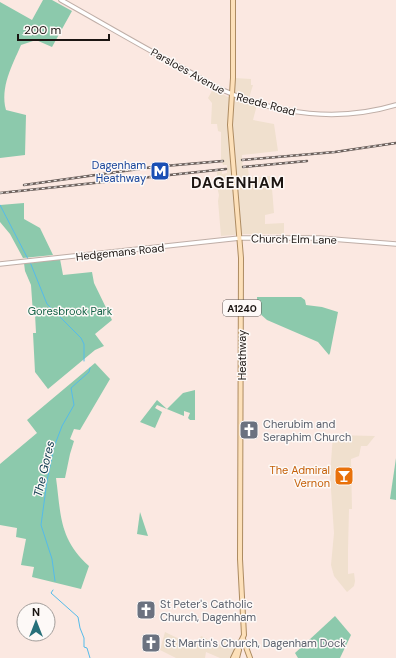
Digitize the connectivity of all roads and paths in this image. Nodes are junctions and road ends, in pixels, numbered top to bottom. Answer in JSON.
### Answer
{"nodes":[{"id":1,"x":61,"y":0,"type":"edge"},
{"id":2,"x":233,"y":0,"type":"edge"},
{"id":3,"x":232,"y":94,"type":"junction"},
{"id":4,"x":396,"y":105,"type":"edge"},
{"id":5,"x":240,"y":238,"type":"junction"},
{"id":6,"x":396,"y":244,"type":"edge"},
{"id":7,"x":0,"y":264,"type":"edge"},
{"id":8,"x":243,"y":639,"type":"junction"},
{"id":9,"x":239,"y":648,"type":"junction"},
{"id":10,"x":233,"y":658,"type":"edge"},
{"id":11,"x":237,"y":658,"type":"edge"},
{"id":12,"x":250,"y":658,"type":"edge"}],
"edges":[{"from":1,"to":3,"type":"street","name":"Parsloes Avenue"},
{"from":2,"to":3,"type":"main road","name":"Heathway","number":"A1240"},
{"from":3,"to":4,"type":"street","name":"Reede Road"},
{"from":3,"to":5,"type":"main road","name":"Heathway","number":"A1240"},
{"from":5,"to":6,"type":"street","name":"Church Elm Lane"},
{"from":5,"to":7,"type":"street","name":"Hedgemans Road"},
{"from":5,"to":8,"type":"main road","name":"Heathway","number":"A1240"},
{"from":8,"to":9,"type":"main road","name":"Heathway","number":"A1240"},
{"from":8,"to":12,"type":"main road","name":"Heathway","number":"A1240"},
{"from":9,"to":10,"type":"main road","name":"Heathway","number":"A1240"},
{"from":9,"to":11,"type":"main road","name":"Heathway","number":"A1240"}]}
